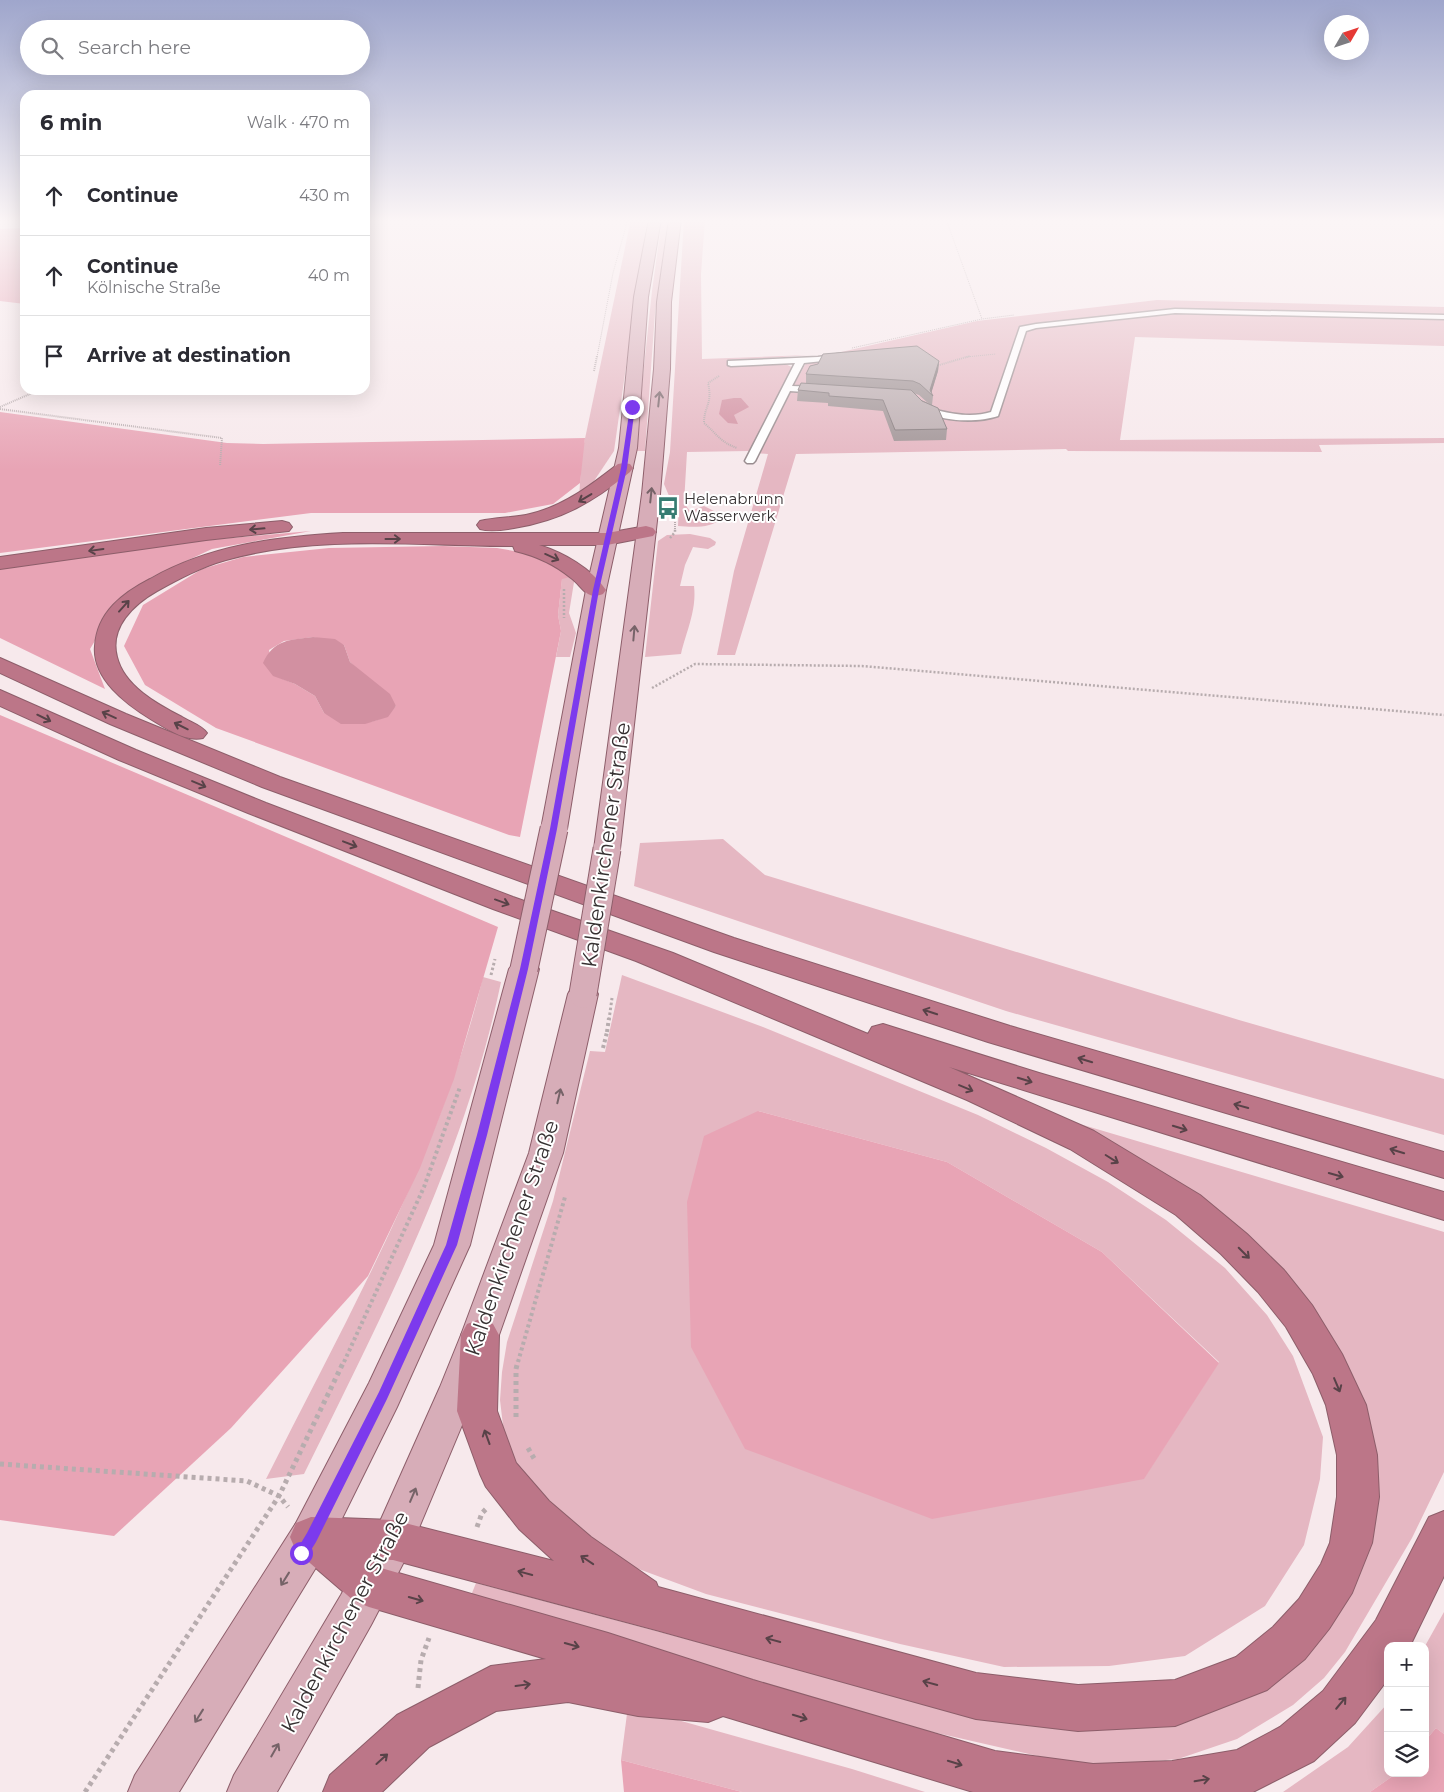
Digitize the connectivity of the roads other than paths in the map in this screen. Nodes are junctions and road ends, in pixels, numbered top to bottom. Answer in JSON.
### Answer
{"nodes":[{"id":1,"x":640,"y":303,"type":"edge"},
{"id":2,"x":664,"y":303,"type":"edge"},
{"id":3,"x":1444,"y":317,"type":"edge"},
{"id":4,"x":847,"y":356,"type":"edge"},
{"id":5,"x":801,"y":360,"type":"junction"},
{"id":6,"x":731,"y":363,"type":"dead end"},
{"id":7,"x":787,"y":388,"type":"junction"},
{"id":8,"x":828,"y":391,"type":"edge"},
{"id":9,"x":914,"y":396,"type":"edge"},
{"id":10,"x":626,"y":456,"type":"junction"},
{"id":11,"x":750,"y":461,"type":"dead end"},
{"id":12,"x":646,"y":532,"type":"junction"},
{"id":13,"x":474,"y":533,"type":"junction"},
{"id":14,"x":609,"y":534,"type":"junction"},
{"id":15,"x":0,"y":564,"type":"edge"},
{"id":16,"x":596,"y":590,"type":"junction"},
{"id":17,"x":0,"y":666,"type":"edge"},
{"id":18,"x":0,"y":697,"type":"edge"},
{"id":19,"x":383,"y":823,"type":"junction"},
{"id":20,"x":646,"y":955,"type":"junction"},
{"id":21,"x":1444,"y":1165,"type":"edge"},
{"id":22,"x":1444,"y":1206,"type":"edge"},
{"id":23,"x":480,"y":1335,"type":"junction"},
{"id":24,"x":1444,"y":1531,"type":"edge"},
{"id":25,"x":311,"y":1537,"type":"junction"},
{"id":26,"x":393,"y":1540,"type":"junction"},
{"id":27,"x":369,"y":1586,"type":"junction"},
{"id":28,"x":656,"y":1608,"type":"junction"},
{"id":29,"x":753,"y":1703,"type":"junction"},
{"id":30,"x":152,"y":1792,"type":"edge"},
{"id":31,"x":250,"y":1792,"type":"edge"},
{"id":32,"x":347,"y":1792,"type":"edge"}],
"edges":[{"from":1,"to":10,"type":"main road"},
{"from":12,"to":2,"type":"main road","name":"Kaldenkirchener Straße","one_way":true},
{"from":3,"to":9,"type":"lane"},
{"from":4,"to":5,"type":"lane"},
{"from":5,"to":6,"type":"lane"},
{"from":5,"to":7,"type":"lane"},
{"from":7,"to":8,"type":"lane"},
{"from":7,"to":11,"type":"lane"},
{"from":10,"to":13,"type":"highway","one_way":true},
{"from":10,"to":14,"type":"main road"},
{"from":12,"to":14,"type":"highway"},
{"from":23,"to":12,"type":"main road","name":"Kaldenkirchener Straße","one_way":true,"bridge":true},
{"from":13,"to":14,"type":"highway"},
{"from":13,"to":15,"type":"highway","one_way":true},
{"from":13,"to":16,"type":"highway","one_way":true},
{"from":19,"to":13,"type":"highway","one_way":true},
{"from":14,"to":16,"type":"main road"},
{"from":16,"to":25,"type":"main road","bridge":true},
{"from":19,"to":17,"type":"highway","one_way":true},
{"from":18,"to":20,"type":"highway","one_way":true},
{"from":21,"to":19,"type":"highway","one_way":true},
{"from":20,"to":22,"type":"highway","one_way":true},
{"from":20,"to":28,"type":"highway","one_way":true},
{"from":26,"to":23,"type":"main road","name":"Kaldenkirchener Straße","one_way":true},
{"from":28,"to":23,"type":"highway","one_way":true},
{"from":29,"to":24,"type":"highway","one_way":true},
{"from":25,"to":26,"type":"highway"},
{"from":25,"to":27,"type":"highway"},
{"from":25,"to":30,"type":"main road","one_way":true},
{"from":26,"to":27,"type":"main road","name":"Kaldenkirchener Straße"},
{"from":28,"to":26,"type":"highway","one_way":true},
{"from":27,"to":29,"type":"highway","one_way":true},
{"from":31,"to":27,"type":"main road","name":"Kaldenkirchener Straße","one_way":true},
{"from":32,"to":29,"type":"highway","one_way":true}]}
